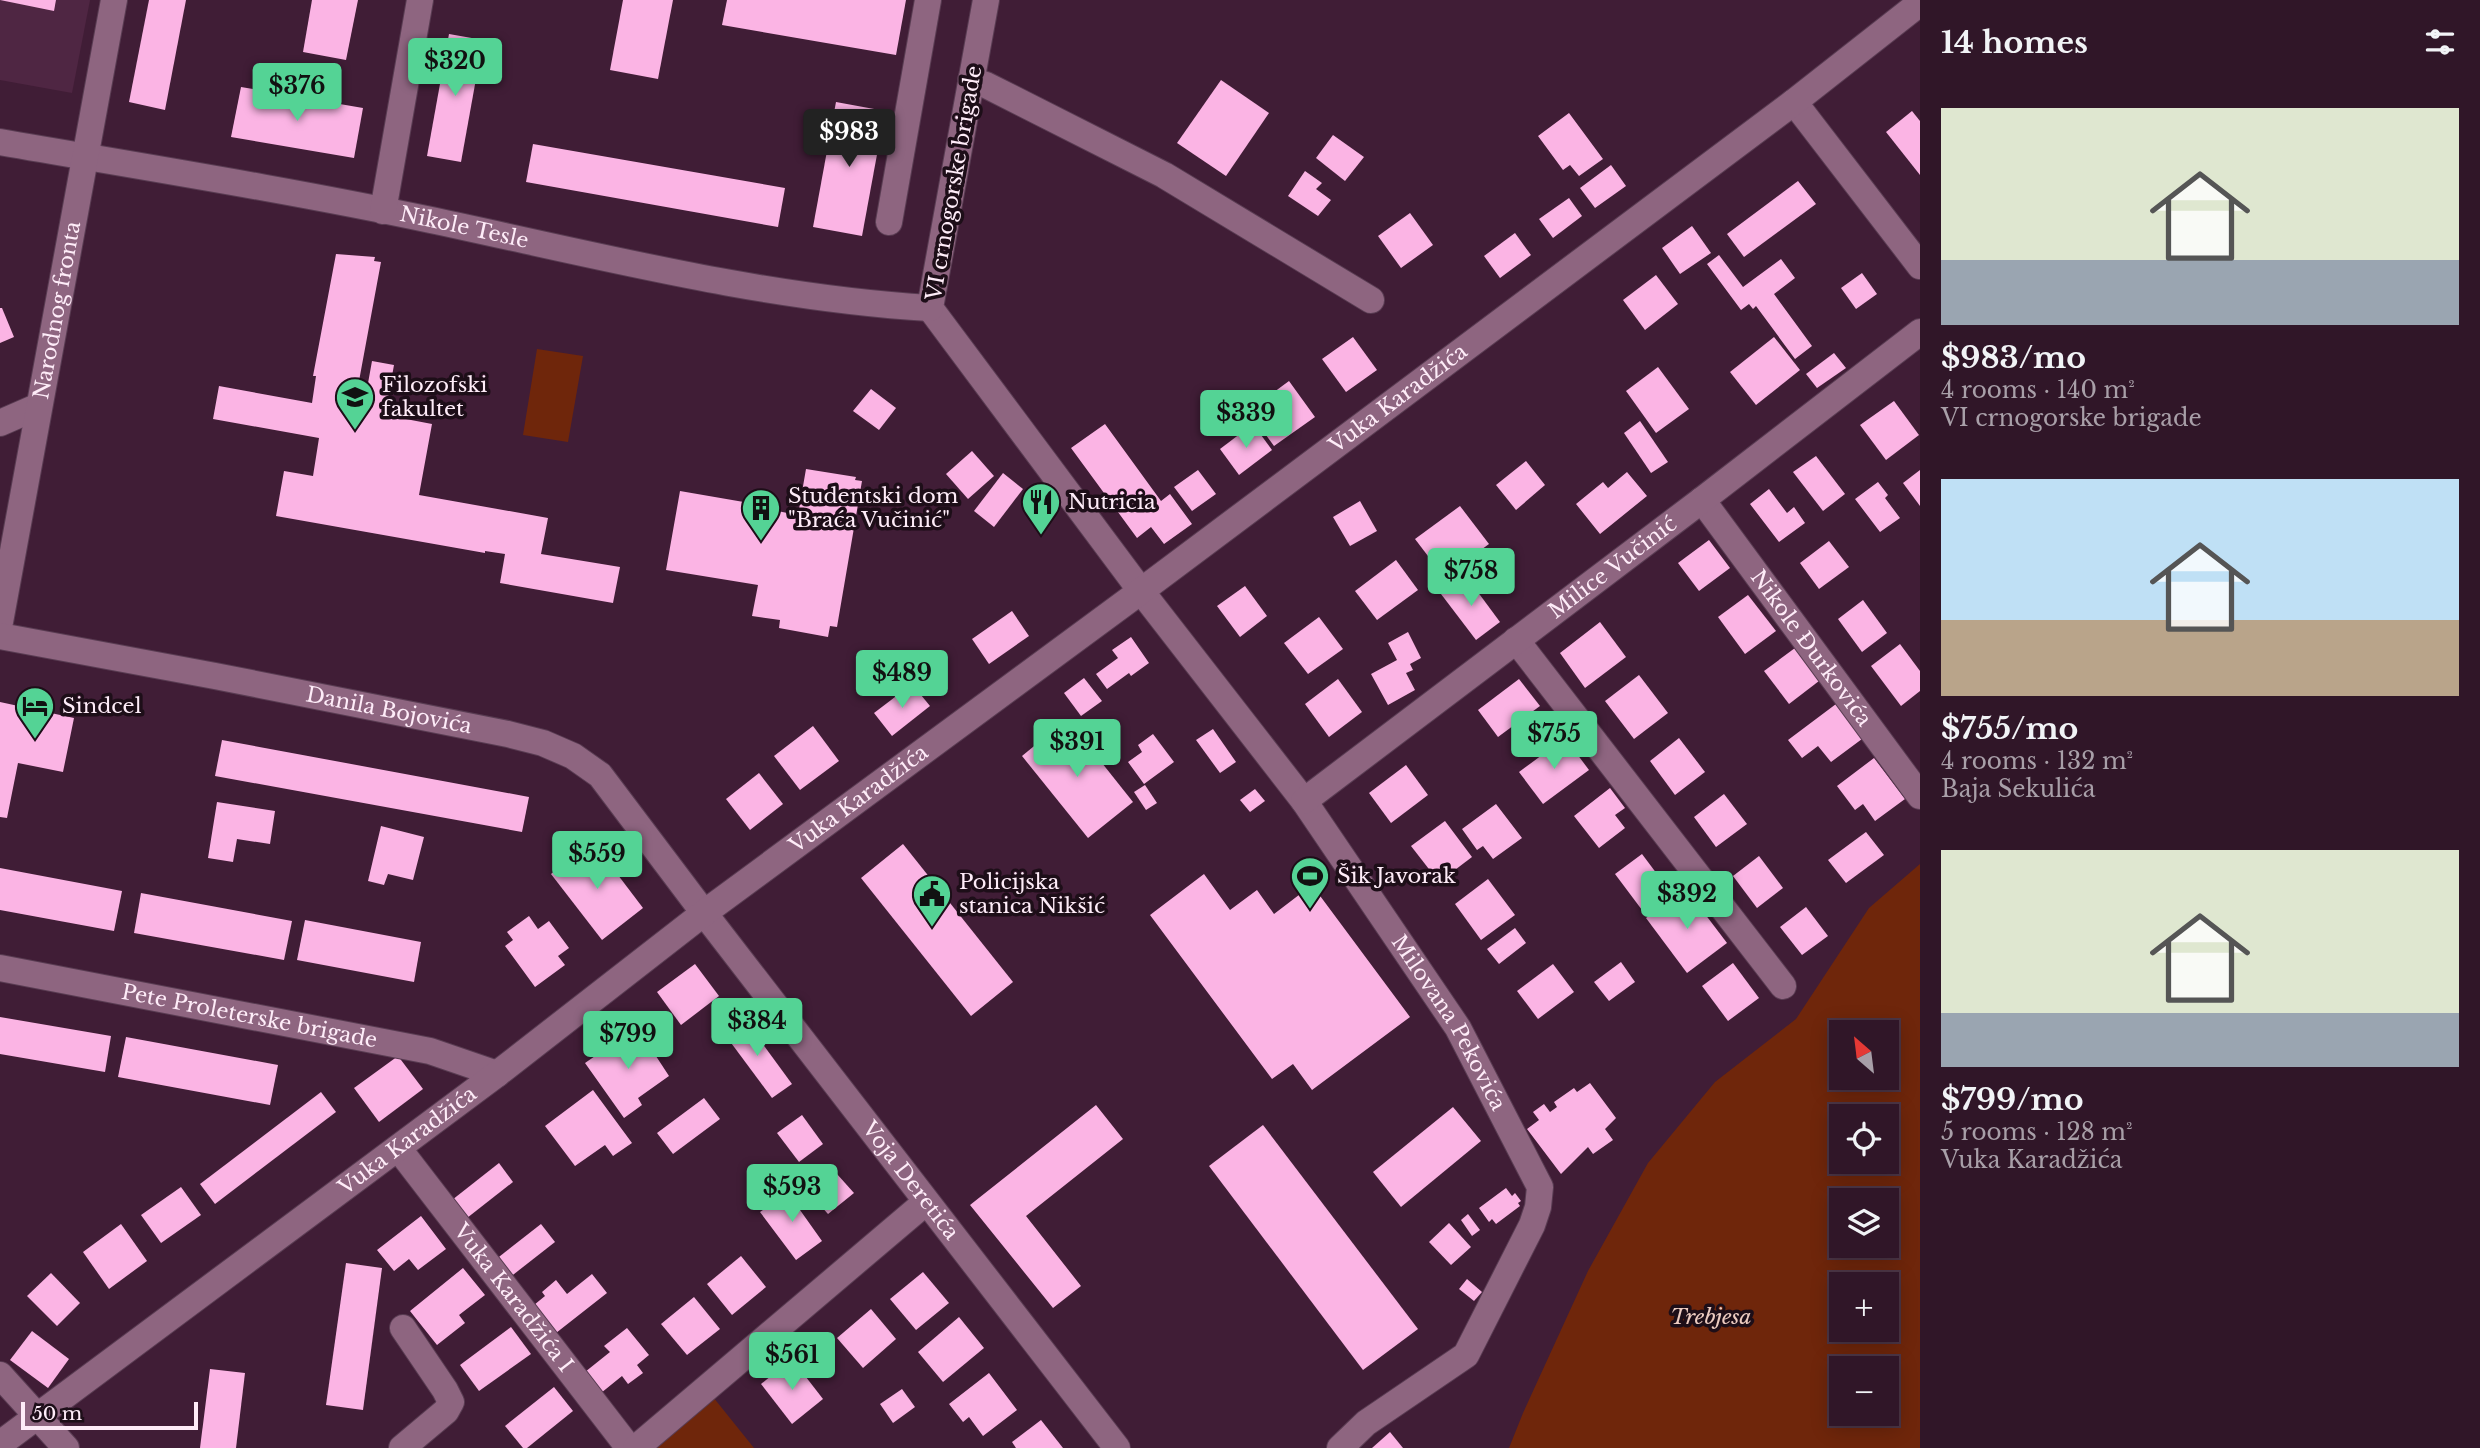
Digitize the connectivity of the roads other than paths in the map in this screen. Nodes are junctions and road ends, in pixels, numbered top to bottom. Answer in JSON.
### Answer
{"nodes":[{"id":1,"x":114,"y":0,"type":"edge"},
{"id":2,"x":420,"y":0,"type":"edge"},
{"id":3,"x":928,"y":0,"type":"edge"},
{"id":4,"x":986,"y":0,"type":"edge"},
{"id":5,"x":1920,"y":3,"type":"edge"},
{"id":6,"x":971,"y":80,"type":"junction"},
{"id":7,"x":1794,"y":102,"type":"junction"},
{"id":8,"x":0,"y":142,"type":"edge"},
{"id":9,"x":85,"y":157,"type":"junction"},
{"id":10,"x":383,"y":211,"type":"junction"},
{"id":11,"x":889,"y":222,"type":"dead end"},
{"id":12,"x":1920,"y":266,"type":"edge"},
{"id":13,"x":1371,"y":300,"type":"dead end"},
{"id":14,"x":930,"y":308,"type":"junction"},
{"id":15,"x":1920,"y":332,"type":"edge"},
{"id":16,"x":39,"y":406,"type":"junction"},
{"id":17,"x":0,"y":423,"type":"edge"},
{"id":18,"x":1702,"y":500,"type":"junction"},
{"id":19,"x":1141,"y":591,"type":"junction"},
{"id":20,"x":0,"y":622,"type":"edge"},
{"id":21,"x":0,"y":636,"type":"edge"},
{"id":22,"x":1516,"y":640,"type":"junction"},
{"id":23,"x":1920,"y":796,"type":"edge"},
{"id":24,"x":1304,"y":801,"type":"junction"},
{"id":25,"x":704,"y":913,"type":"junction"},
{"id":26,"x":0,"y":968,"type":"edge"},
{"id":27,"x":1783,"y":986,"type":"dead end"},
{"id":28,"x":497,"y":1074,"type":"junction"},
{"id":29,"x":398,"y":1149,"type":"junction"},
{"id":30,"x":926,"y":1202,"type":"junction"},
{"id":31,"x":402,"y":1328,"type":"dead end"},
{"id":32,"x":0,"y":1375,"type":"edge"},
{"id":33,"x":36,"y":1417,"type":"junction"},
{"id":34,"x":0,"y":1444,"type":"edge"},
{"id":35,"x":66,"y":1448,"type":"edge"},
{"id":36,"x":402,"y":1448,"type":"edge"},
{"id":37,"x":629,"y":1448,"type":"edge"},
{"id":38,"x":636,"y":1448,"type":"edge"},
{"id":39,"x":1117,"y":1448,"type":"edge"},
{"id":40,"x":1340,"y":1448,"type":"edge"}],
"edges":[{"from":1,"to":9,"type":"street","name":"Narodnog fronta"},
{"from":2,"to":10,"type":"street"},
{"from":3,"to":11,"type":"street"},
{"from":4,"to":6,"type":"street","name":"VI crnogorske brigade"},
{"from":5,"to":7,"type":"street","name":"Vuka Karadžića"},
{"from":6,"to":13,"type":"street"},
{"from":6,"to":14,"type":"street","name":"VI crnogorske brigade"},
{"from":7,"to":12,"type":"street"},
{"from":7,"to":19,"type":"street","name":"Vuka Karadžića"},
{"from":8,"to":9,"type":"street","name":"Nikole Tesle"},
{"from":9,"to":10,"type":"street","name":"Nikole Tesle"},
{"from":9,"to":16,"type":"street","name":"Narodnog fronta"},
{"from":10,"to":14,"type":"street","name":"Nikole Tesle"},
{"from":14,"to":19,"type":"street","name":"VI crnogorske brigade"},
{"from":15,"to":18,"type":"street","name":"Milice Vučinić"},
{"from":16,"to":17,"type":"street"},
{"from":16,"to":20,"type":"street","name":"Narodnog fronta"},
{"from":18,"to":22,"type":"street","name":"Milice Vučinić"},
{"from":18,"to":23,"type":"street","name":"Nikole Đurkovića"},
{"from":19,"to":24,"type":"street","name":"Milovana Pekovića"},
{"from":19,"to":25,"type":"street","name":"Vuka Karadžića"},
{"from":21,"to":25,"type":"street","name":"Danila Bojovića"},
{"from":22,"to":24,"type":"street","name":"Milice Vučinić"},
{"from":22,"to":27,"type":"street"},
{"from":24,"to":40,"type":"street","name":"Milovana Pekovića"},
{"from":25,"to":28,"type":"street","name":"Vuka Karadžića"},
{"from":25,"to":30,"type":"street","name":"Voja Deretića"},
{"from":26,"to":28,"type":"street","name":"Pete Proleterske brigade"},
{"from":28,"to":29,"type":"street","name":"Vuka Karadžića"},
{"from":29,"to":33,"type":"street","name":"Vuka Karadžića"},
{"from":29,"to":37,"type":"street","name":"Vuka Karadžića I"},
{"from":30,"to":38,"type":"street"},
{"from":30,"to":39,"type":"street","name":"Voja Deretića"},
{"from":31,"to":36,"type":"street"},
{"from":32,"to":33,"type":"street"},
{"from":33,"to":34,"type":"street","name":"Vuka Karadžića"},
{"from":33,"to":35,"type":"street"}]}
